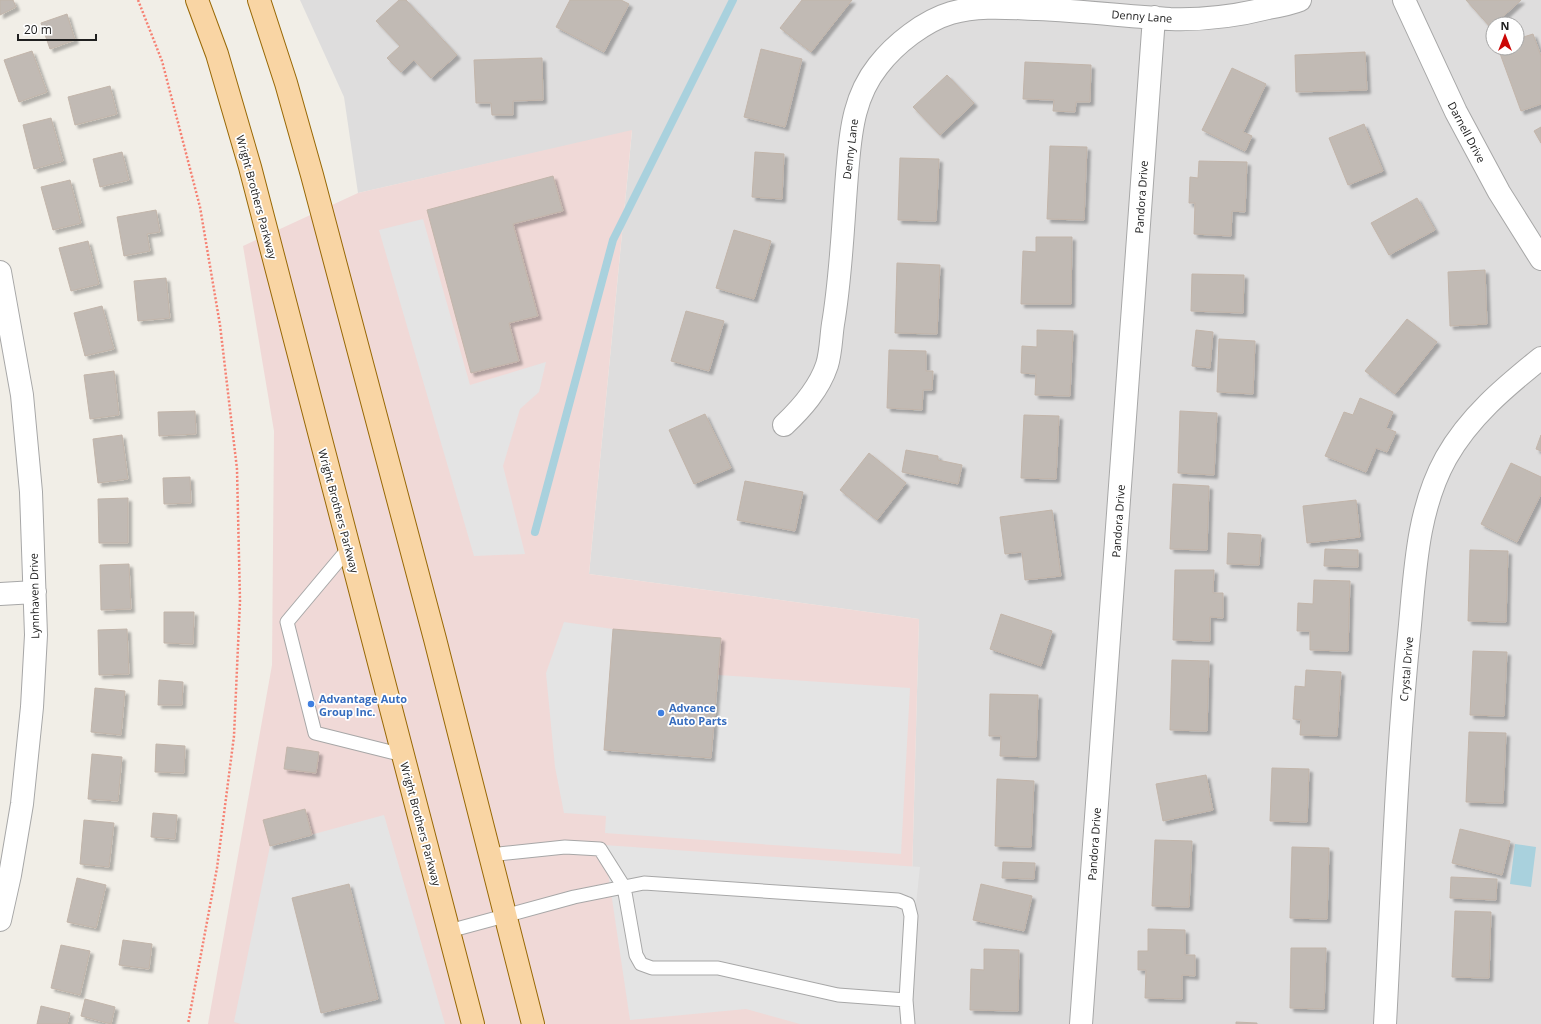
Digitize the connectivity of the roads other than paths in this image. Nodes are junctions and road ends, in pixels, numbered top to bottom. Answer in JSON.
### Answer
{"nodes":[{"id":1,"x":197,"y":0,"type":"edge"},
{"id":2,"x":259,"y":0,"type":"edge"},
{"id":3,"x":1300,"y":0,"type":"edge"},
{"id":4,"x":1404,"y":0,"type":"edge"},
{"id":5,"x":1154,"y":17,"type":"junction"},
{"id":6,"x":1541,"y":259,"type":"edge"},
{"id":7,"x":0,"y":272,"type":"edge"},
{"id":8,"x":1541,"y":358,"type":"edge"},
{"id":9,"x":784,"y":425,"type":"dead end"},
{"id":10,"x":349,"y":548,"type":"junction"},
{"id":11,"x":35,"y":592,"type":"junction"},
{"id":12,"x":0,"y":594,"type":"edge"},
{"id":13,"x":403,"y":755,"type":"junction"},
{"id":14,"x":489,"y":855,"type":"junction"},
{"id":15,"x":624,"y":887,"type":"junction"},
{"id":16,"x":505,"y":915,"type":"junction"},
{"id":17,"x":0,"y":920,"type":"edge"},
{"id":18,"x":449,"y":931,"type":"junction"},
{"id":19,"x":906,"y":1000,"type":"junction"},
{"id":20,"x":473,"y":1024,"type":"edge"},
{"id":21,"x":533,"y":1024,"type":"edge"},
{"id":22,"x":908,"y":1024,"type":"edge"},
{"id":23,"x":1081,"y":1024,"type":"edge"},
{"id":24,"x":1385,"y":1024,"type":"edge"}],
"edges":[{"from":1,"to":10,"type":"main road","name":"Wright Brothers Parkway"},
{"from":2,"to":14,"type":"main road"},
{"from":3,"to":5,"type":"street","name":"Denny Lane"},
{"from":4,"to":6,"type":"street","name":"Darnell Drive"},
{"from":5,"to":9,"type":"street","name":"Denny Lane"},
{"from":5,"to":23,"type":"street","name":"Pandora Drive"},
{"from":7,"to":11,"type":"street","name":"Lynnhaven Drive"},
{"from":8,"to":24,"type":"street","name":"Crystal Drive"},
{"from":10,"to":13,"type":"main road","name":"Wright Brothers Parkway"},
{"from":10,"to":13,"type":"lane"},
{"from":11,"to":12,"type":"street"},
{"from":11,"to":17,"type":"street","name":"Lynnhaven Drive"},
{"from":13,"to":18,"type":"main road","name":"Wright Brothers Parkway"},
{"from":14,"to":15,"type":"lane"},
{"from":14,"to":16,"type":"main road"},
{"from":15,"to":16,"type":"lane"},
{"from":15,"to":19,"type":"lane"},
{"from":15,"to":19,"type":"lane"},
{"from":16,"to":18,"type":"lane"},
{"from":16,"to":21,"type":"main road"},
{"from":18,"to":20,"type":"main road","name":"Wright Brothers Parkway"},
{"from":19,"to":22,"type":"lane"}]}
